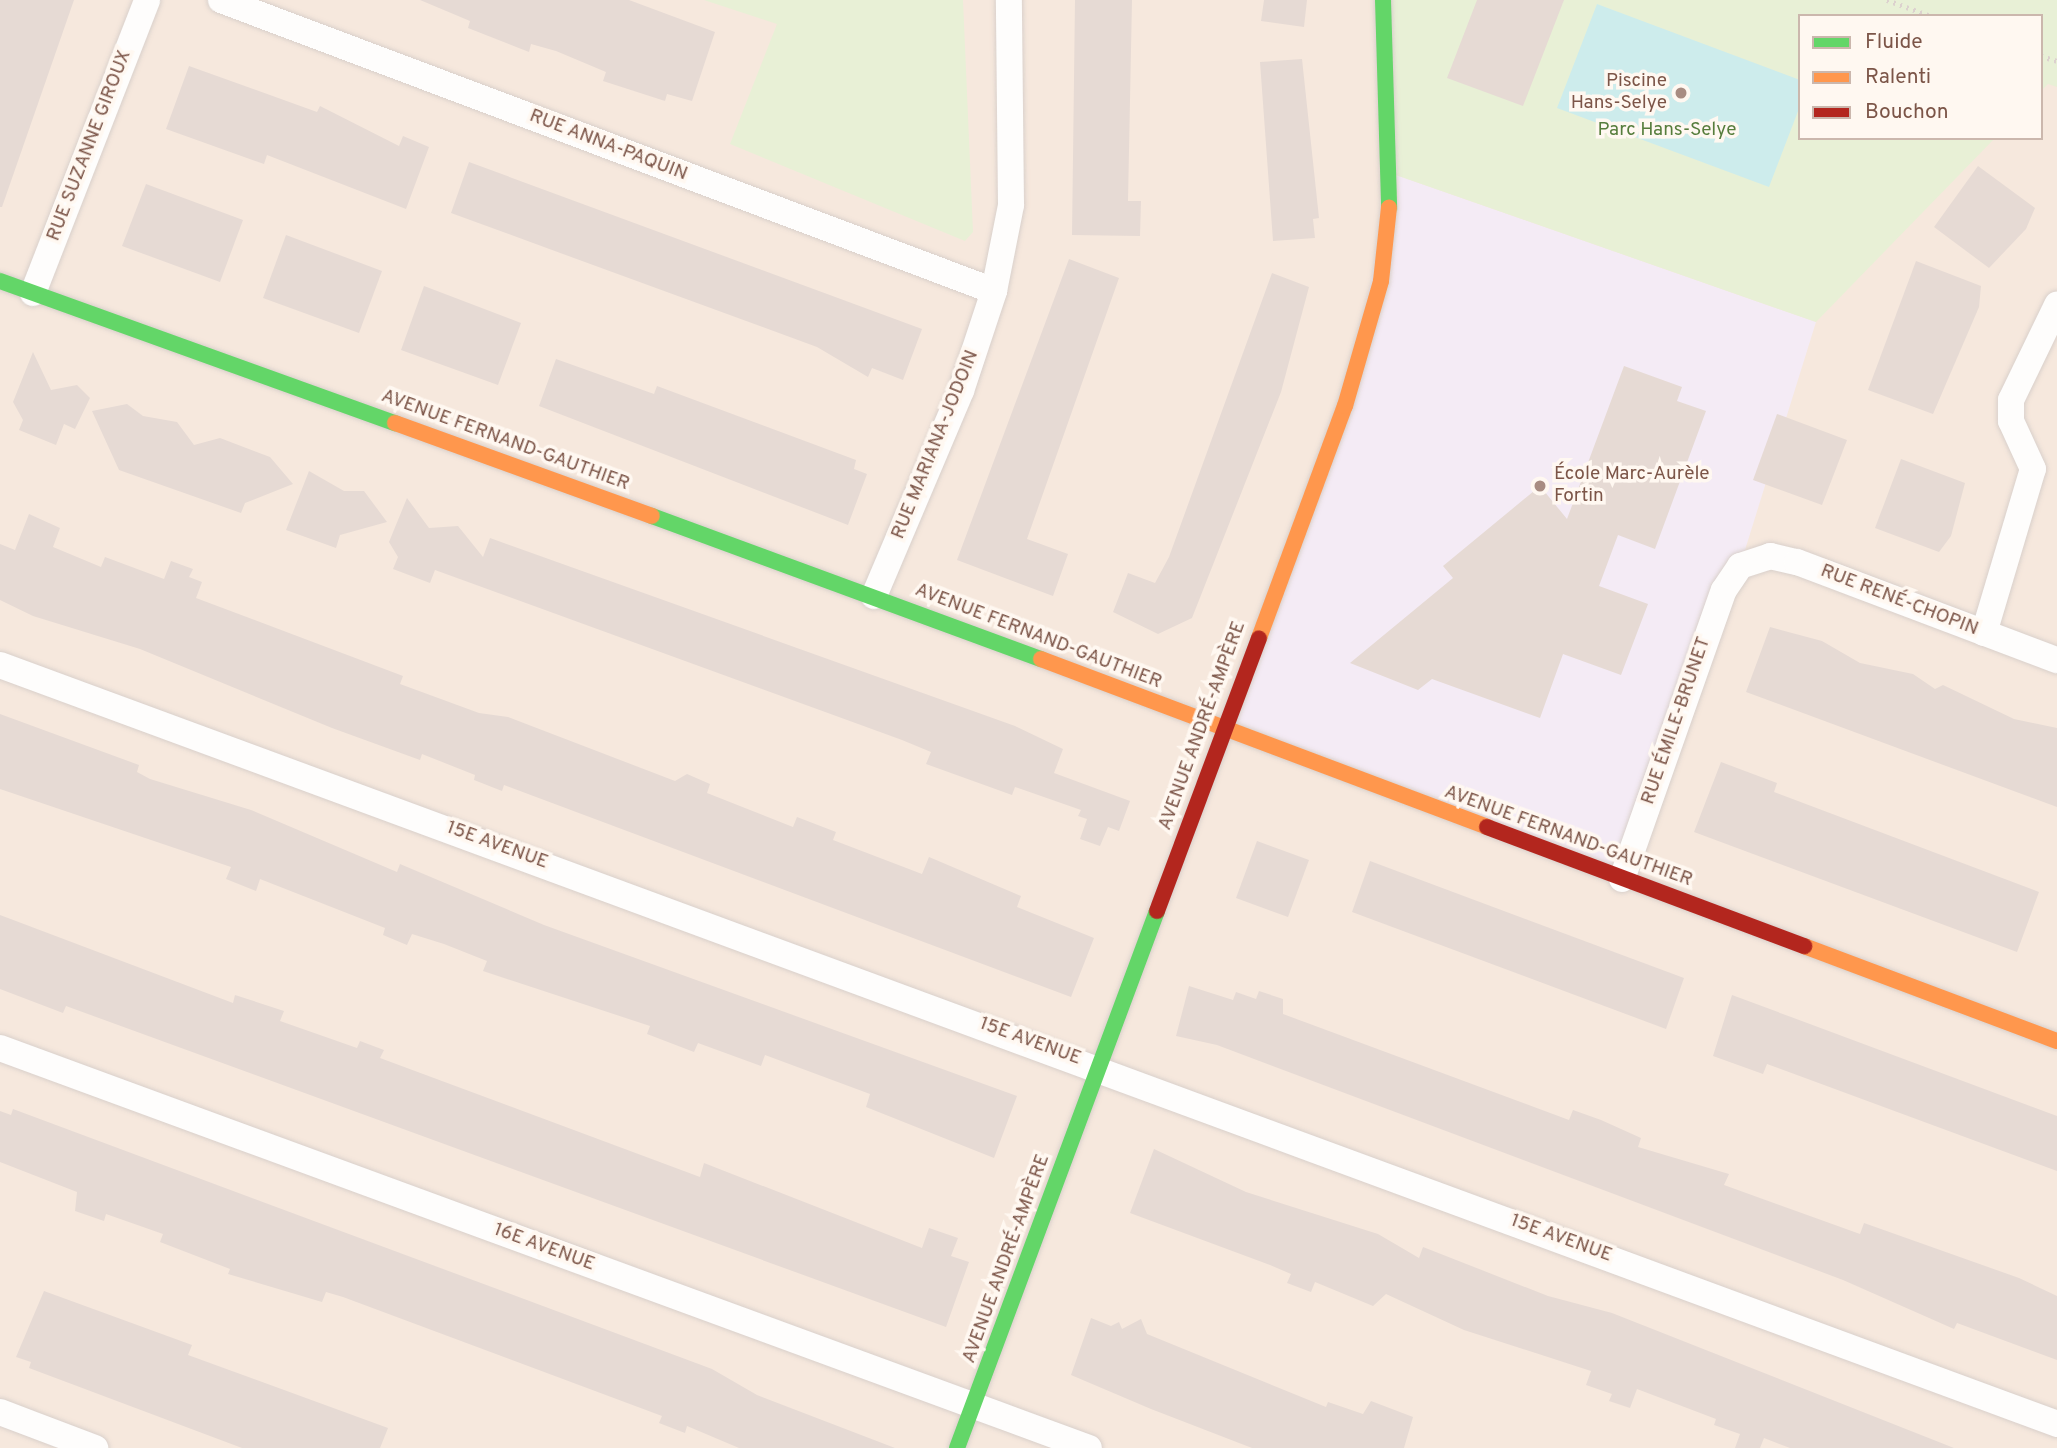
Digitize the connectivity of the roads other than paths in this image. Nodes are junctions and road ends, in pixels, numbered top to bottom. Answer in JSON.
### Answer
{"nodes":[{"id":1,"x":146,"y":0,"type":"edge"},
{"id":2,"x":221,"y":0,"type":"edge"},
{"id":3,"x":1009,"y":0,"type":"edge"},
{"id":4,"x":1383,"y":0,"type":"edge"},
{"id":5,"x":253,"y":6,"type":"edge"},
{"id":6,"x":0,"y":281,"type":"edge"},
{"id":7,"x":994,"y":291,"type":"junction"},
{"id":8,"x":33,"y":293,"type":"junction"},
{"id":9,"x":2057,"y":305,"type":"edge"},
{"id":10,"x":2045,"y":468,"type":"edge"},
{"id":11,"x":1740,"y":566,"type":"joint"},
{"id":12,"x":874,"y":596,"type":"junction"},
{"id":13,"x":1984,"y":633,"type":"junction"},
{"id":14,"x":2057,"y":660,"type":"edge"},
{"id":15,"x":0,"y":665,"type":"edge"},
{"id":16,"x":1223,"y":732,"type":"junction"},
{"id":17,"x":1622,"y":879,"type":"junction"},
{"id":18,"x":2057,"y":1041,"type":"edge"},
{"id":19,"x":0,"y":1048,"type":"edge"},
{"id":20,"x":1100,"y":1067,"type":"junction"},
{"id":21,"x":975,"y":1406,"type":"junction"},
{"id":22,"x":0,"y":1412,"type":"edge"},
{"id":23,"x":2057,"y":1424,"type":"edge"},
{"id":24,"x":96,"y":1448,"type":"edge"},
{"id":25,"x":957,"y":1448,"type":"edge"},
{"id":26,"x":1089,"y":1448,"type":"edge"}],
"edges":[{"from":1,"to":8,"type":"street","name":"RUE SUZANNE GIROUX"},
{"from":2,"to":5,"type":"street","name":"RUE ANNA-PAQUIN"},
{"from":3,"to":7,"type":"street","name":"RUE MARIANA-JODOIN"},
{"from":4,"to":16,"type":"street","name":"AVENUE ANDRÉ-AMPÈRE"},
{"from":5,"to":7,"type":"street","name":"RUE ANNA-PAQUIN"},
{"from":6,"to":8,"type":"street","name":"AVENUE FERNAND-GAUTHIER"},
{"from":7,"to":12,"type":"street","name":"RUE MARIANA-JODOIN"},
{"from":8,"to":12,"type":"street","name":"AVENUE FERNAND-GAUTHIER"},
{"from":9,"to":10,"type":"street"},
{"from":10,"to":13,"type":"street"},
{"from":11,"to":13,"type":"street","name":"RUE RENÉ-CHOPIN"},
{"from":11,"to":17,"type":"street","name":"RUE ÉMILE-BRUNET"},
{"from":12,"to":16,"type":"street","name":"AVENUE FERNAND-GAUTHIER"},
{"from":13,"to":14,"type":"street","name":"RUE RENÉ-CHOPIN"},
{"from":15,"to":20,"type":"street","name":"15E AVENUE"},
{"from":16,"to":17,"type":"street","name":"AVENUE FERNAND-GAUTHIER"},
{"from":16,"to":20,"type":"street","name":"AVENUE ANDRÉ-AMPÈRE"},
{"from":17,"to":18,"type":"street","name":"AVENUE FERNAND-GAUTHIER"},
{"from":19,"to":21,"type":"street","name":"16E AVENUE"},
{"from":20,"to":21,"type":"street","name":"AVENUE ANDRÉ-AMPÈRE"},
{"from":20,"to":23,"type":"street","name":"15E AVENUE"},
{"from":21,"to":25,"type":"street","name":"AVENUE ANDRÉ-AMPÈRE"},
{"from":21,"to":26,"type":"street","name":"16E AVENUE"},
{"from":22,"to":24,"type":"street"}]}
